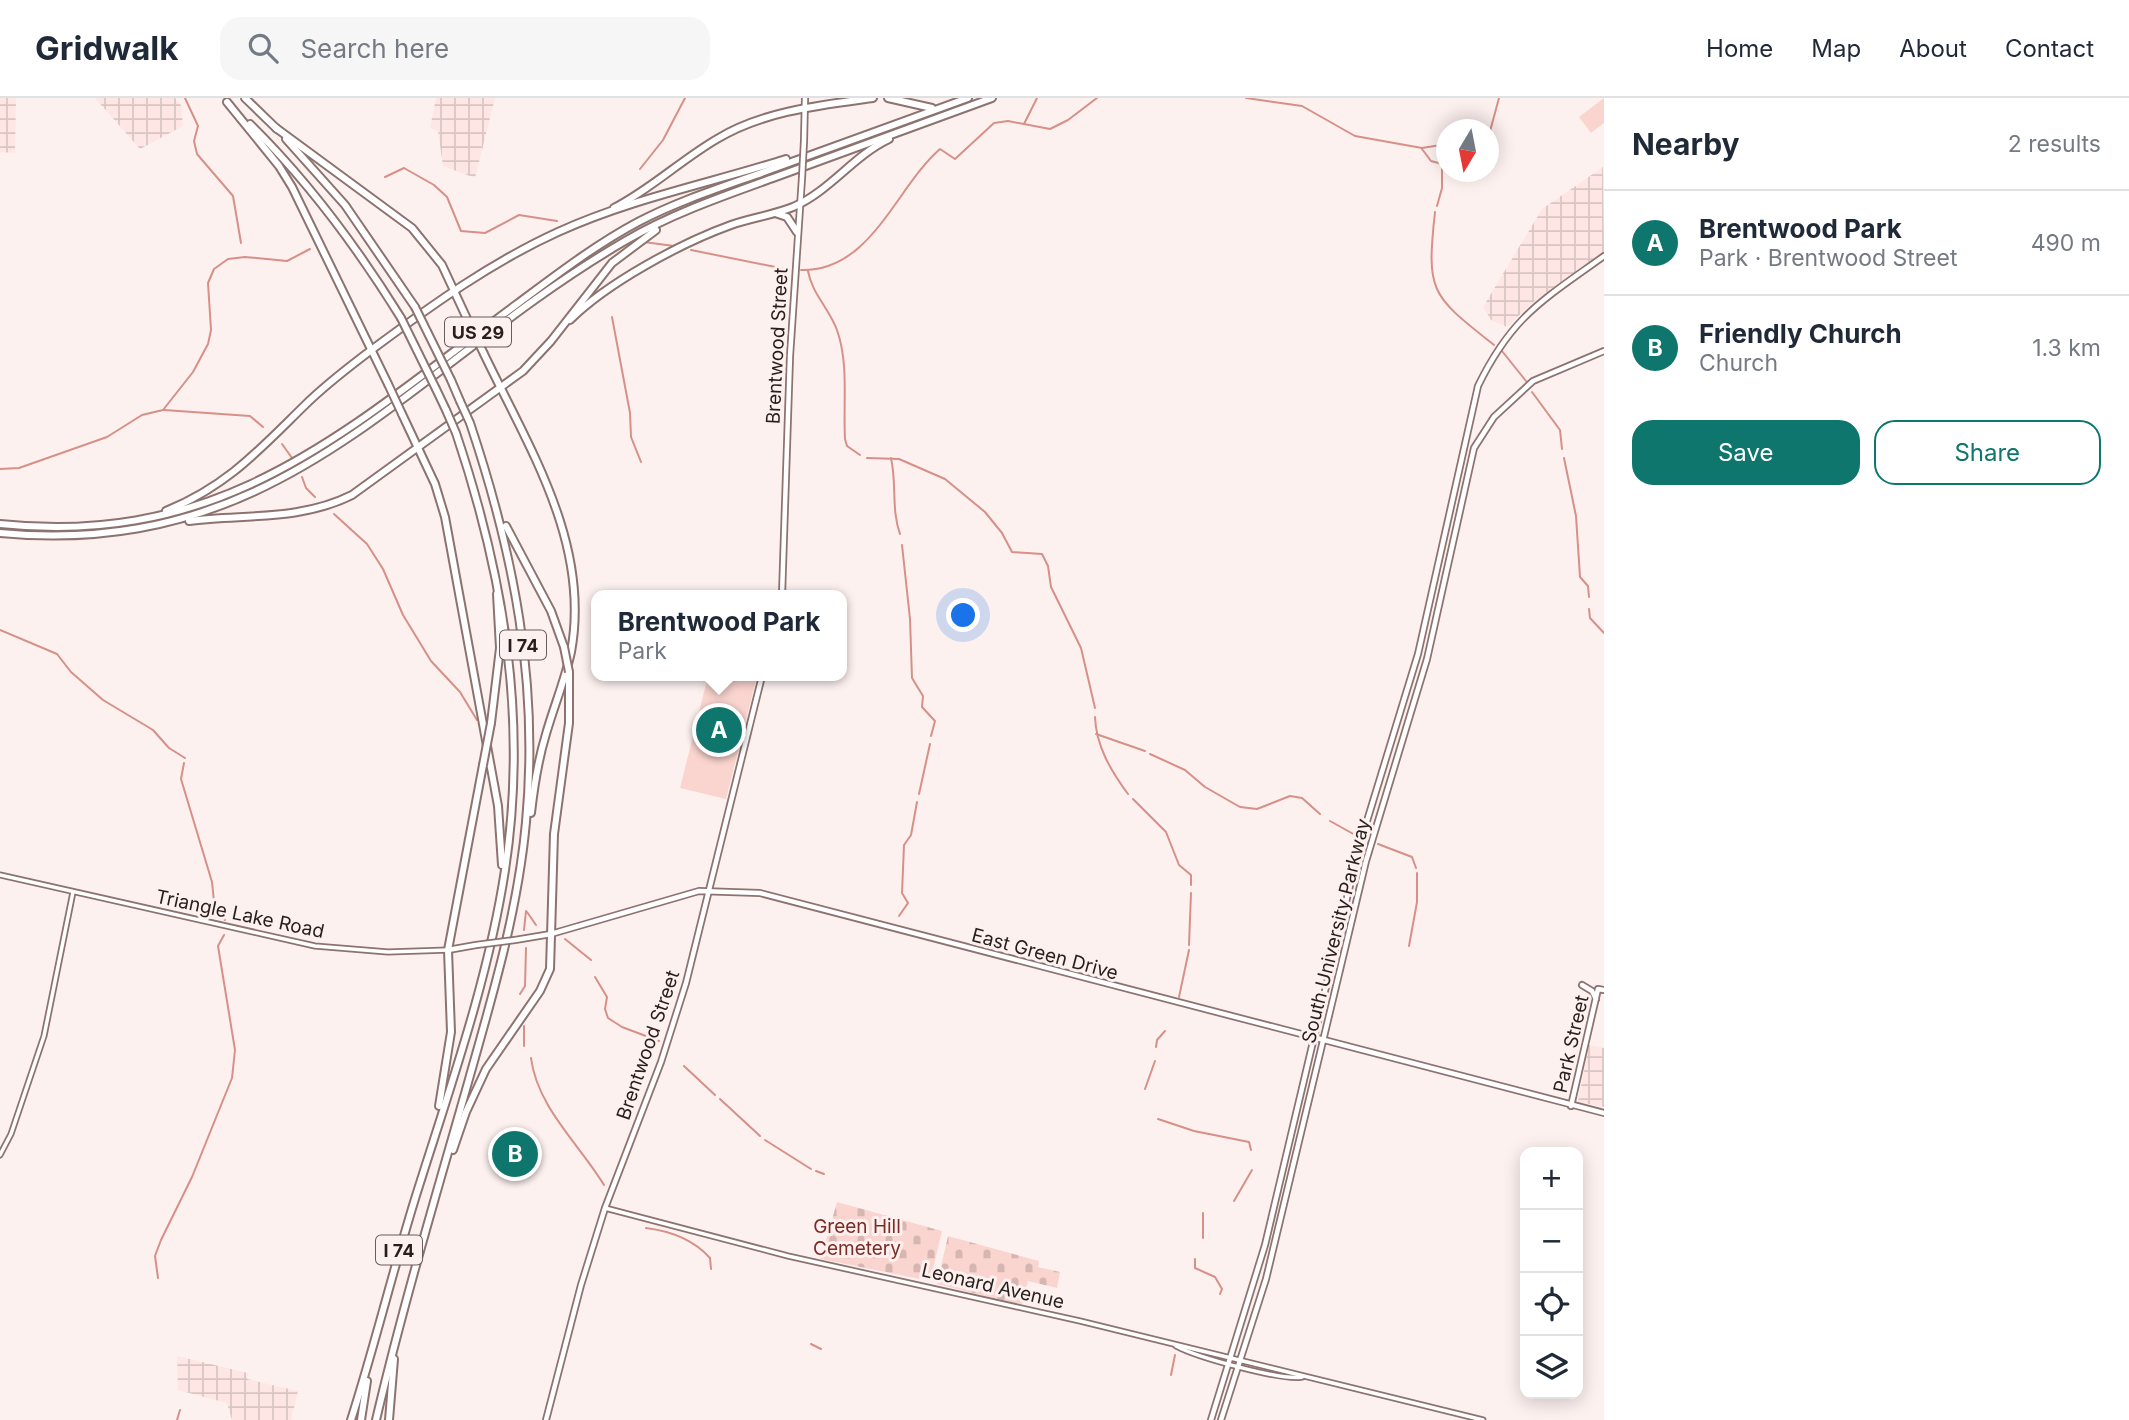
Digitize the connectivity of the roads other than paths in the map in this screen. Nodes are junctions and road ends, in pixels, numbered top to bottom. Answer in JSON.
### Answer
{"nodes":[{"id":1,"x":245,"y":98,"type":"edge"},
{"id":2,"x":805,"y":98,"type":"edge"},
{"id":3,"x":811,"y":98,"type":"edge"},
{"id":4,"x":873,"y":98,"type":"edge"},
{"id":5,"x":888,"y":98,"type":"edge"},
{"id":6,"x":968,"y":98,"type":"edge"},
{"id":7,"x":992,"y":98,"type":"edge"},
{"id":8,"x":225,"y":100,"type":"edge"},
{"id":9,"x":821,"y":105,"type":"junction"},
{"id":10,"x":941,"y":107,"type":"junction"},
{"id":11,"x":804,"y":108,"type":"junction"},
{"id":12,"x":912,"y":127,"type":"junction"},
{"id":13,"x":276,"y":128,"type":"junction"},
{"id":14,"x":812,"y":154,"type":"junction"},
{"id":15,"x":800,"y":203,"type":"junction"},
{"id":16,"x":686,"y":211,"type":"junction"},
{"id":17,"x":773,"y":213,"type":"junction"},
{"id":18,"x":590,"y":219,"type":"junction"},
{"id":19,"x":797,"y":232,"type":"junction"},
{"id":20,"x":1604,"y":256,"type":"edge"},
{"id":21,"x":454,"y":291,"type":"junction"},
{"id":22,"x":554,"y":337,"type":"junction"},
{"id":23,"x":372,"y":349,"type":"junction"},
{"id":24,"x":1604,"y":351,"type":"edge"},
{"id":25,"x":500,"y":388,"type":"junction"},
{"id":26,"x":417,"y":447,"type":"junction"},
{"id":27,"x":494,"y":494,"type":"junction"},
{"id":28,"x":150,"y":518,"type":"junction"},
{"id":29,"x":0,"y":524,"type":"edge"},
{"id":30,"x":160,"y":525,"type":"junction"},
{"id":31,"x":0,"y":533,"type":"edge"},
{"id":32,"x":492,"y":554,"type":"junction"},
{"id":33,"x":782,"y":590,"type":"edge"},
{"id":34,"x":761,"y":681,"type":"edge"},
{"id":35,"x":520,"y":873,"type":"junction"},
{"id":36,"x":0,"y":875,"type":"edge"},
{"id":37,"x":710,"y":889,"type":"junction"},
{"id":38,"x":73,"y":892,"type":"junction"},
{"id":39,"x":498,"y":909,"type":"junction"},
{"id":40,"x":551,"y":934,"type":"junction"},
{"id":41,"x":476,"y":945,"type":"joint"},
{"id":42,"x":448,"y":950,"type":"junction"},
{"id":43,"x":1583,"y":985,"type":"dead end"},
{"id":44,"x":1601,"y":989,"type":"edge"},
{"id":45,"x":1596,"y":999,"type":"junction"},
{"id":46,"x":1315,"y":1035,"type":"junction"},
{"id":47,"x":1324,"y":1038,"type":"junction"},
{"id":48,"x":1571,"y":1105,"type":"junction"},
{"id":49,"x":1604,"y":1113,"type":"edge"},
{"id":50,"x":433,"y":1143,"type":"junction"},
{"id":51,"x":0,"y":1155,"type":"edge"},
{"id":52,"x":443,"y":1171,"type":"junction"},
{"id":53,"x":605,"y":1208,"type":"junction"},
{"id":54,"x":393,"y":1349,"type":"junction"},
{"id":55,"x":371,"y":1358,"type":"junction"},
{"id":56,"x":1231,"y":1360,"type":"junction"},
{"id":57,"x":1240,"y":1363,"type":"junction"},
{"id":58,"x":352,"y":1420,"type":"edge"},
{"id":59,"x":361,"y":1420,"type":"edge"},
{"id":60,"x":376,"y":1420,"type":"edge"},
{"id":61,"x":389,"y":1420,"type":"edge"},
{"id":62,"x":546,"y":1420,"type":"edge"},
{"id":63,"x":1211,"y":1420,"type":"edge"},
{"id":64,"x":1221,"y":1420,"type":"edge"},
{"id":65,"x":1483,"y":1420,"type":"edge"}],
"edges":[{"from":1,"to":13,"type":"highway","number":"I 74"},
{"from":2,"to":11,"type":"main road","name":"Brentwood Street"},
{"from":3,"to":9,"type":"highway"},
{"from":4,"to":9,"type":"highway"},
{"from":5,"to":10,"type":"highway"},
{"from":6,"to":10,"type":"highway","number":"US 29"},
{"from":7,"to":12,"type":"highway","number":"US 29"},
{"from":8,"to":23,"type":"highway"},
{"from":8,"to":32,"type":"highway","number":"I 74","bridge":true},
{"from":9,"to":11,"type":"highway"},
{"from":10,"to":14,"type":"highway","number":"US 29"},
{"from":11,"to":15,"type":"main road","name":"Brentwood Street","bridge":true},
{"from":11,"to":18,"type":"highway"},
{"from":12,"to":15,"type":"highway"},
{"from":12,"to":16,"type":"highway","number":"US 29"},
{"from":13,"to":21,"type":"highway"},
{"from":13,"to":27,"type":"highway","number":"I 74","bridge":true},
{"from":14,"to":18,"type":"highway"},
{"from":14,"to":28,"type":"highway","number":"US 29"},
{"from":15,"to":17,"type":"highway"},
{"from":15,"to":19,"type":"main road","name":"Brentwood Street"},
{"from":16,"to":22,"type":"highway"},
{"from":16,"to":30,"type":"highway","number":"US 29"},
{"from":17,"to":19,"type":"highway"},
{"from":17,"to":22,"type":"highway"},
{"from":18,"to":21,"type":"highway"},
{"from":19,"to":33,"type":"main road","name":"Brentwood Street"},
{"from":20,"to":46,"type":"main road","name":"South University Parkway"},
{"from":21,"to":23,"type":"highway"},
{"from":21,"to":25,"type":"highway","bridge":true},
{"from":22,"to":25,"type":"highway"},
{"from":23,"to":26,"type":"highway","bridge":true},
{"from":23,"to":28,"type":"highway"},
{"from":24,"to":47,"type":"main road","name":"South University Parkway"},
{"from":25,"to":26,"type":"highway"},
{"from":25,"to":35,"type":"highway"},
{"from":26,"to":30,"type":"highway"},
{"from":26,"to":39,"type":"highway"},
{"from":27,"to":35,"type":"highway","number":"I 74"},
{"from":27,"to":40,"type":"highway","bridge":true},
{"from":28,"to":29,"type":"highway","number":"US 29"},
{"from":30,"to":31,"type":"highway","number":"US 29"},
{"from":32,"to":39,"type":"highway","number":"I 74"},
{"from":32,"to":42,"type":"highway","bridge":true},
{"from":34,"to":37,"type":"main road","name":"Brentwood Street"},
{"from":35,"to":52,"type":"highway","number":"I 74"},
{"from":36,"to":38,"type":"street","name":"Triangle Lake Road"},
{"from":37,"to":40,"type":"main road","name":"East Green Drive"},
{"from":37,"to":46,"type":"main road","name":"East Green Drive"},
{"from":37,"to":53,"type":"main road","name":"Brentwood Street"},
{"from":38,"to":42,"type":"street","name":"Triangle Lake Road"},
{"from":38,"to":51,"type":"street"},
{"from":39,"to":50,"type":"highway","number":"I 74"},
{"from":40,"to":41,"type":"main road","name":"East Green Drive","bridge":true},
{"from":40,"to":52,"type":"highway"},
{"from":41,"to":42,"type":"main road","name":"Triangle Lake Road"},
{"from":42,"to":50,"type":"highway"},
{"from":43,"to":45,"type":"main road"},
{"from":44,"to":45,"type":"main road","name":"Park Street"},
{"from":45,"to":48,"type":"main road","name":"Park Street"},
{"from":46,"to":47,"type":"main road","name":"East Green Drive"},
{"from":46,"to":56,"type":"main road","name":"South University Parkway"},
{"from":47,"to":48,"type":"main road","name":"East Green Drive"},
{"from":47,"to":57,"type":"main road","name":"South University Parkway"},
{"from":48,"to":49,"type":"main road","name":"East Green Drive"},
{"from":50,"to":55,"type":"highway","number":"I 74"},
{"from":52,"to":54,"type":"highway","number":"I 74"},
{"from":53,"to":56,"type":"street","name":"Leonard Avenue"},
{"from":53,"to":62,"type":"main road","name":"Brentwood Street"},
{"from":54,"to":60,"type":"highway","number":"I 74"},
{"from":54,"to":61,"type":"highway"},
{"from":55,"to":58,"type":"highway"},
{"from":55,"to":59,"type":"highway","number":"I 74"},
{"from":56,"to":57,"type":"street","name":"Leonard Avenue"},
{"from":56,"to":63,"type":"main road","name":"South University Parkway"},
{"from":57,"to":64,"type":"main road","name":"South University Parkway"},
{"from":57,"to":65,"type":"street","name":"Leonard Avenue"}]}
